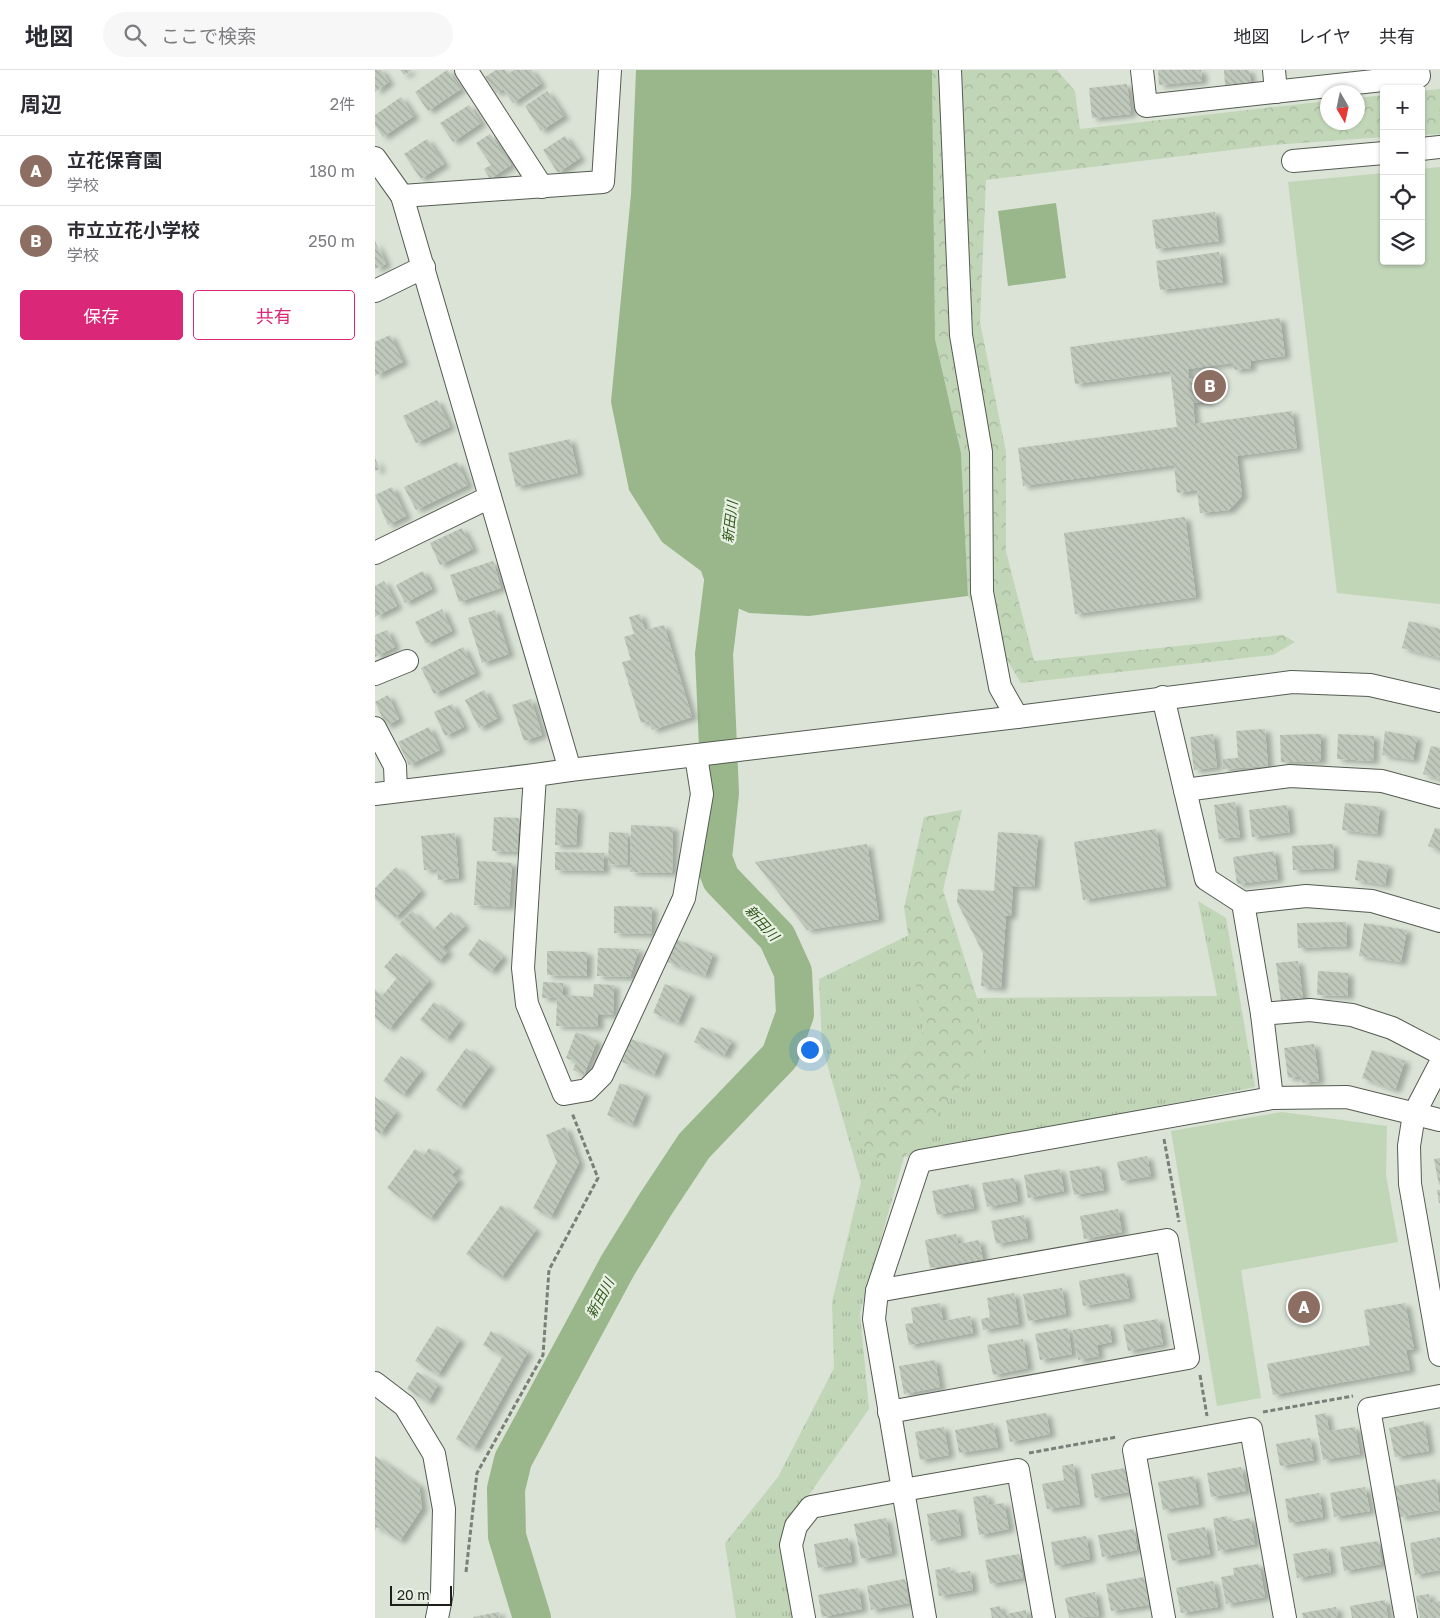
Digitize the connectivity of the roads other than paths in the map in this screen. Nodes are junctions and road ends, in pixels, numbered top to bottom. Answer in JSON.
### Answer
{"nodes":[{"id":1,"x":466,"y":70,"type":"edge"},
{"id":2,"x":610,"y":70,"type":"edge"},
{"id":3,"x":950,"y":70,"type":"edge"},
{"id":4,"x":1142,"y":70,"type":"edge"},
{"id":5,"x":1418,"y":70,"type":"edge"},
{"id":6,"x":1275,"y":81,"type":"edge"},
{"id":7,"x":1440,"y":147,"type":"edge"},
{"id":8,"x":1425,"y":149,"type":"edge"},
{"id":9,"x":1380,"y":153,"type":"edge"},
{"id":10,"x":375,"y":158,"type":"edge"},
{"id":11,"x":1293,"y":161,"type":"dead end"},
{"id":12,"x":542,"y":187,"type":"junction"},
{"id":13,"x":402,"y":196,"type":"junction"},
{"id":14,"x":424,"y":267,"type":"junction"},
{"id":15,"x":375,"y":291,"type":"edge"},
{"id":16,"x":490,"y":497,"type":"junction"},
{"id":17,"x":375,"y":553,"type":"edge"},
{"id":18,"x":407,"y":661,"type":"dead end"},
{"id":19,"x":375,"y":674,"type":"edge"},
{"id":20,"x":1163,"y":697,"type":"junction"},
{"id":21,"x":1440,"y":701,"type":"edge"},
{"id":22,"x":1017,"y":717,"type":"junction"},
{"id":23,"x":375,"y":728,"type":"edge"},
{"id":24,"x":696,"y":756,"type":"junction"},
{"id":25,"x":570,"y":770,"type":"junction"},
{"id":26,"x":535,"y":775,"type":"junction"},
{"id":27,"x":1185,"y":790,"type":"junction"},
{"id":28,"x":385,"y":793,"type":"edge"},
{"id":29,"x":1440,"y":797,"type":"edge"},
{"id":30,"x":1243,"y":903,"type":"junction"},
{"id":31,"x":1440,"y":921,"type":"edge"},
{"id":32,"x":1262,"y":1014,"type":"junction"},
{"id":33,"x":1440,"y":1053,"type":"edge"},
{"id":34,"x":1440,"y":1064,"type":"edge"},
{"id":35,"x":1272,"y":1098,"type":"junction"},
{"id":36,"x":1414,"y":1114,"type":"junction"},
{"id":37,"x":1440,"y":1120,"type":"edge"},
{"id":38,"x":877,"y":1291,"type":"junction"},
{"id":39,"x":1440,"y":1355,"type":"edge"},
{"id":40,"x":375,"y":1383,"type":"edge"},
{"id":41,"x":1440,"y":1396,"type":"edge"},
{"id":42,"x":889,"y":1412,"type":"junction"},
{"id":43,"x":903,"y":1490,"type":"junction"},
{"id":44,"x":437,"y":1618,"type":"edge"},
{"id":45,"x":804,"y":1618,"type":"edge"},
{"id":46,"x":925,"y":1618,"type":"edge"},
{"id":47,"x":1044,"y":1618,"type":"edge"},
{"id":48,"x":1164,"y":1618,"type":"edge"},
{"id":49,"x":1285,"y":1618,"type":"edge"},
{"id":50,"x":1406,"y":1618,"type":"edge"}],
"edges":[{"from":1,"to":12,"type":"street"},
{"from":2,"to":12,"type":"street"},
{"from":3,"to":22,"type":"street"},
{"from":4,"to":6,"type":"street"},
{"from":5,"to":6,"type":"street"},
{"from":7,"to":8,"type":"street"},
{"from":9,"to":11,"type":"street"},
{"from":10,"to":13,"type":"street"},
{"from":12,"to":13,"type":"street"},
{"from":13,"to":14,"type":"street"},
{"from":14,"to":15,"type":"street"},
{"from":14,"to":16,"type":"street"},
{"from":16,"to":17,"type":"street"},
{"from":16,"to":25,"type":"street"},
{"from":18,"to":19,"type":"street"},
{"from":20,"to":21,"type":"street"},
{"from":20,"to":22,"type":"street"},
{"from":20,"to":27,"type":"street"},
{"from":22,"to":24,"type":"street"},
{"from":23,"to":28,"type":"street"},
{"from":24,"to":25,"type":"street"},
{"from":24,"to":26,"type":"street"},
{"from":25,"to":26,"type":"street"},
{"from":26,"to":28,"type":"street"},
{"from":27,"to":29,"type":"street"},
{"from":27,"to":30,"type":"street"},
{"from":30,"to":31,"type":"street"},
{"from":30,"to":32,"type":"street"},
{"from":32,"to":33,"type":"street"},
{"from":32,"to":35,"type":"street"},
{"from":34,"to":36,"type":"street"},
{"from":35,"to":36,"type":"street"},
{"from":35,"to":38,"type":"street"},
{"from":36,"to":37,"type":"street"},
{"from":36,"to":39,"type":"street"},
{"from":38,"to":42,"type":"street"},
{"from":38,"to":42,"type":"street"},
{"from":40,"to":44,"type":"street"},
{"from":41,"to":50,"type":"street"},
{"from":42,"to":43,"type":"street"},
{"from":43,"to":45,"type":"street"},
{"from":43,"to":46,"type":"street"},
{"from":43,"to":47,"type":"street"},
{"from":48,"to":49,"type":"street"}]}
